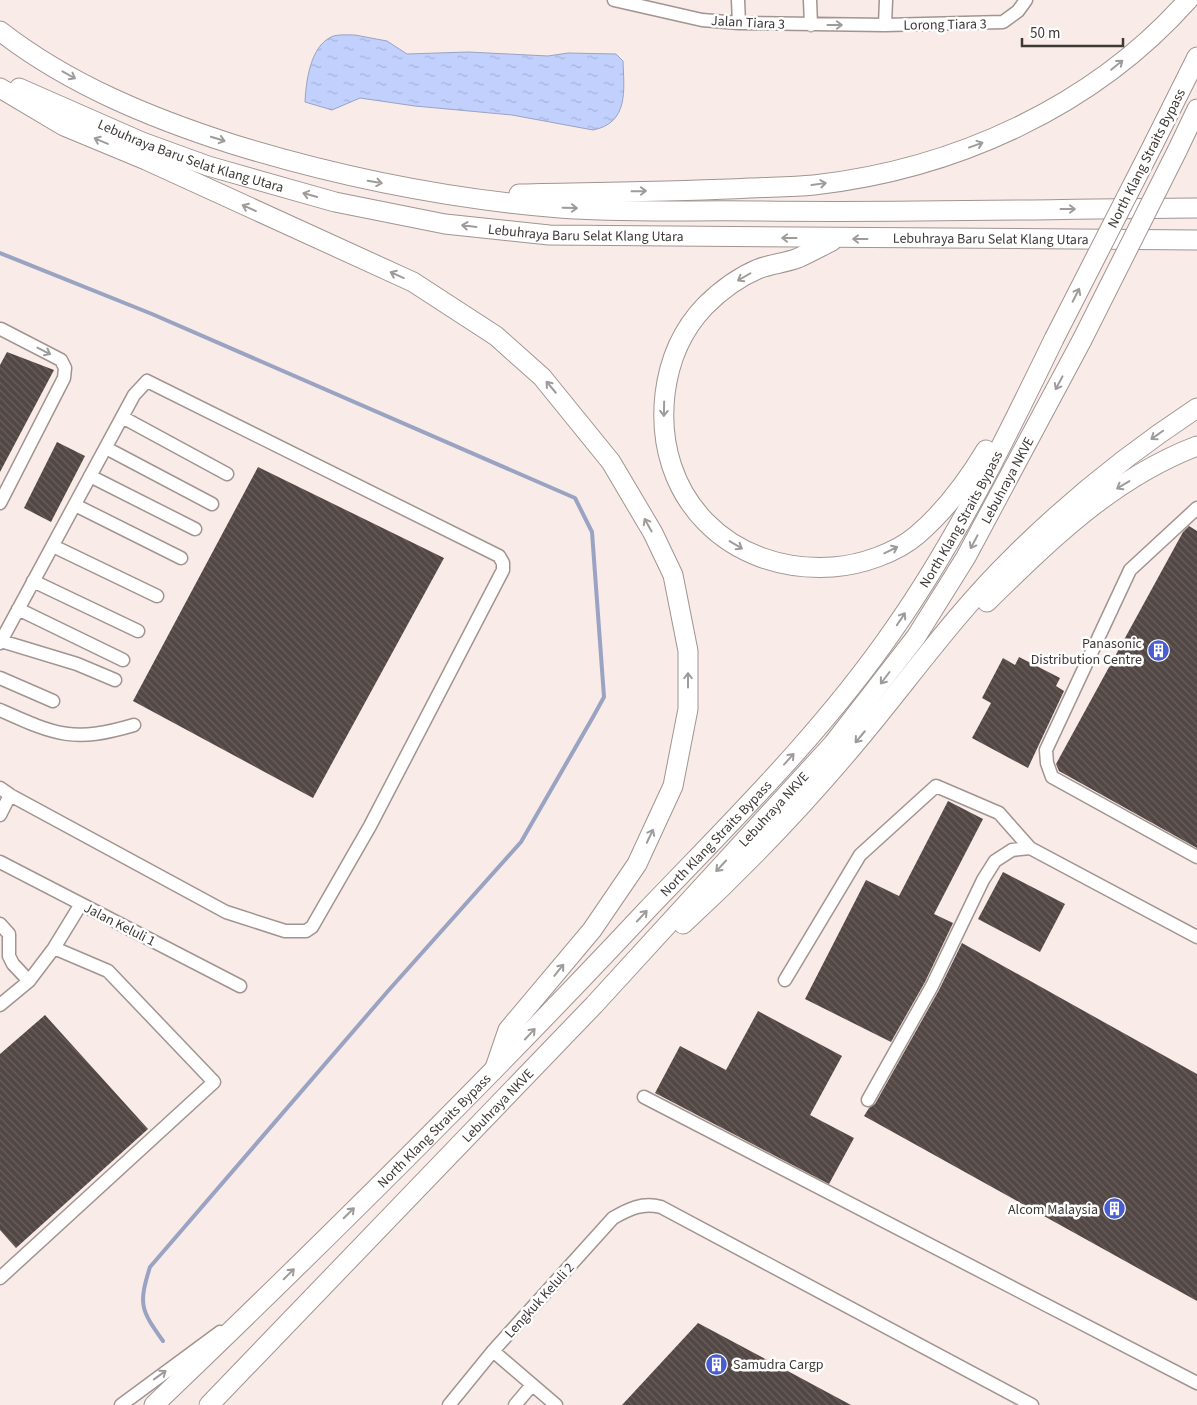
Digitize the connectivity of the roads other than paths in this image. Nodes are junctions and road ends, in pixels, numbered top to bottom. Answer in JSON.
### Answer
{"nodes":[{"id":1,"x":614,"y":0,"type":"edge"},
{"id":2,"x":738,"y":0,"type":"edge"},
{"id":3,"x":810,"y":0,"type":"edge"},
{"id":4,"x":886,"y":0,"type":"edge"},
{"id":5,"x":1026,"y":0,"type":"edge"},
{"id":6,"x":1188,"y":0,"type":"edge"},
{"id":7,"x":664,"y":6,"type":"edge"},
{"id":8,"x":739,"y":23,"type":"junction"},
{"id":9,"x":811,"y":24,"type":"junction"},
{"id":10,"x":885,"y":25,"type":"junction"},
{"id":11,"x":0,"y":31,"type":"edge"},
{"id":12,"x":1197,"y":57,"type":"edge"},
{"id":13,"x":0,"y":79,"type":"edge"},
{"id":14,"x":0,"y":88,"type":"edge"},
{"id":15,"x":1197,"y":109,"type":"edge"},
{"id":16,"x":450,"y":196,"type":"junction"},
{"id":17,"x":1197,"y":208,"type":"edge"},
{"id":18,"x":837,"y":239,"type":"junction"},
{"id":19,"x":1197,"y":240,"type":"edge"},
{"id":20,"x":0,"y":328,"type":"edge"},
{"id":21,"x":1038,"y":370,"type":"junction"},
{"id":22,"x":1197,"y":408,"type":"edge"},
{"id":23,"x":122,"y":417,"type":"junction"},
{"id":24,"x":1197,"y":446,"type":"edge"},
{"id":25,"x":106,"y":448,"type":"junction"},
{"id":26,"x":227,"y":474,"type":"dead end"},
{"id":27,"x":90,"y":476,"type":"junction"},
{"id":28,"x":0,"y":503,"type":"edge"},
{"id":29,"x":212,"y":504,"type":"dead end"},
{"id":30,"x":75,"y":505,"type":"junction"},
{"id":31,"x":1197,"y":508,"type":"edge"},
{"id":32,"x":195,"y":529,"type":"dead end"},
{"id":33,"x":53,"y":546,"type":"junction"},
{"id":34,"x":181,"y":558,"type":"dead end"},
{"id":35,"x":34,"y":581,"type":"junction"},
{"id":36,"x":157,"y":596,"type":"dead end"},
{"id":37,"x":18,"y":610,"type":"junction"},
{"id":38,"x":138,"y":632,"type":"dead end"},
{"id":39,"x":1,"y":642,"type":"edge"},
{"id":40,"x":123,"y":660,"type":"dead end"},
{"id":41,"x":0,"y":678,"type":"edge"},
{"id":42,"x":115,"y":680,"type":"dead end"},
{"id":43,"x":898,"y":691,"type":"junction"},
{"id":44,"x":53,"y":701,"type":"dead end"},
{"id":45,"x":0,"y":710,"type":"edge"},
{"id":46,"x":134,"y":725,"type":"dead end"},
{"id":47,"x":5,"y":792,"type":"edge"},
{"id":48,"x":0,"y":815,"type":"edge"},
{"id":49,"x":1030,"y":848,"type":"junction"},
{"id":50,"x":1197,"y":857,"type":"edge"},
{"id":51,"x":0,"y":862,"type":"edge"},
{"id":52,"x":81,"y":904,"type":"junction"},
{"id":53,"x":0,"y":924,"type":"edge"},
{"id":54,"x":1197,"y":937,"type":"edge"},
{"id":55,"x":54,"y":948,"type":"junction"},
{"id":56,"x":785,"y":980,"type":"dead end"},
{"id":57,"x":29,"y":981,"type":"junction"},
{"id":58,"x":240,"y":986,"type":"dead end"},
{"id":59,"x":594,"y":1004,"type":"junction"},
{"id":60,"x":0,"y":1005,"type":"edge"},
{"id":61,"x":495,"y":1068,"type":"junction"},
{"id":62,"x":644,"y":1097,"type":"dead end"},
{"id":63,"x":868,"y":1100,"type":"dead end"},
{"id":64,"x":0,"y":1278,"type":"edge"},
{"id":65,"x":262,"y":1301,"type":"junction"},
{"id":66,"x":493,"y":1352,"type":"junction"},
{"id":67,"x":1197,"y":1383,"type":"edge"},
{"id":68,"x":532,"y":1385,"type":"junction"},
{"id":69,"x":121,"y":1405,"type":"edge"},
{"id":70,"x":154,"y":1405,"type":"edge"},
{"id":71,"x":209,"y":1405,"type":"edge"},
{"id":72,"x":449,"y":1405,"type":"edge"},
{"id":73,"x":515,"y":1405,"type":"edge"},
{"id":74,"x":556,"y":1405,"type":"edge"},
{"id":75,"x":1032,"y":1405,"type":"edge"}],
"edges":[{"from":1,"to":7,"type":"street","name":"Jalan Tiara 3"},
{"from":2,"to":8,"type":"street"},
{"from":3,"to":9,"type":"street"},
{"from":4,"to":10,"type":"street"},
{"from":5,"to":10,"type":"street","name":"Lorong Tiara 3"},
{"from":16,"to":6,"type":"highway","one_way":true},
{"from":7,"to":8,"type":"street","name":"Jalan Tiara 3"},
{"from":8,"to":9,"type":"street","name":"Jalan Tiara 3"},
{"from":9,"to":10,"type":"street","name":"Jalan Tiara 3","one_way":true},
{"from":11,"to":16,"type":"highway","name":"Lebuhraya Baru Selat Klang Utara","one_way":true},
{"from":21,"to":12,"type":"highway","name":"North Klang Straits Bypass","one_way":true,"bridge":true},
{"from":18,"to":13,"type":"highway","name":"Lebuhraya Baru Selat Klang Utara","one_way":true},
{"from":61,"to":14,"type":"highway","one_way":true},
{"from":15,"to":59,"type":"highway","name":"Lebuhraya NKVE","one_way":true,"bridge":true},
{"from":16,"to":17,"type":"highway","name":"Lebuhraya Baru Selat Klang Utara","one_way":true},
{"from":19,"to":18,"type":"highway","name":"Lebuhraya Baru Selat Klang Utara","one_way":true},
{"from":18,"to":21,"type":"highway","one_way":true},
{"from":20,"to":28,"type":"street","one_way":true},
{"from":61,"to":21,"type":"highway","name":"North Klang Straits Bypass","one_way":true},
{"from":22,"to":43,"type":"highway","one_way":true},
{"from":23,"to":25,"type":"street"},
{"from":23,"to":26,"type":"street"},
{"from":23,"to":47,"type":"street"},
{"from":24,"to":43,"type":"highway","one_way":true},
{"from":25,"to":27,"type":"street"},
{"from":25,"to":29,"type":"street"},
{"from":27,"to":30,"type":"street"},
{"from":27,"to":32,"type":"street"},
{"from":30,"to":33,"type":"street"},
{"from":30,"to":34,"type":"street"},
{"from":31,"to":50,"type":"street"},
{"from":33,"to":35,"type":"street"},
{"from":33,"to":36,"type":"street"},
{"from":35,"to":37,"type":"street"},
{"from":35,"to":38,"type":"street"},
{"from":37,"to":39,"type":"street"},
{"from":37,"to":40,"type":"street"},
{"from":39,"to":42,"type":"street"},
{"from":41,"to":44,"type":"street"},
{"from":43,"to":59,"type":"highway","one_way":true},
{"from":45,"to":46,"type":"street"},
{"from":47,"to":48,"type":"street"},
{"from":49,"to":54,"type":"street"},
{"from":49,"to":56,"type":"street"},
{"from":49,"to":63,"type":"street"},
{"from":51,"to":52,"type":"street","name":"Jalan Keluli 1"},
{"from":52,"to":55,"type":"street"},
{"from":52,"to":58,"type":"street","name":"Jalan Keluli 1"},
{"from":53,"to":57,"type":"street"},
{"from":55,"to":57,"type":"street"},
{"from":55,"to":64,"type":"street"},
{"from":57,"to":60,"type":"street"},
{"from":59,"to":71,"type":"highway","name":"Lebuhraya NKVE"},
{"from":65,"to":61,"type":"highway","name":"North Klang Straits Bypass","one_way":true},
{"from":62,"to":67,"type":"street"},
{"from":69,"to":65,"type":"street","one_way":true},
{"from":65,"to":70,"type":"highway"},
{"from":66,"to":68,"type":"street"},
{"from":66,"to":72,"type":"street","name":"Lengkuk Keluli 2"},
{"from":66,"to":75,"type":"street","name":"Lengkuk Keluli 2"},
{"from":68,"to":73,"type":"street"},
{"from":68,"to":74,"type":"street"}]}
